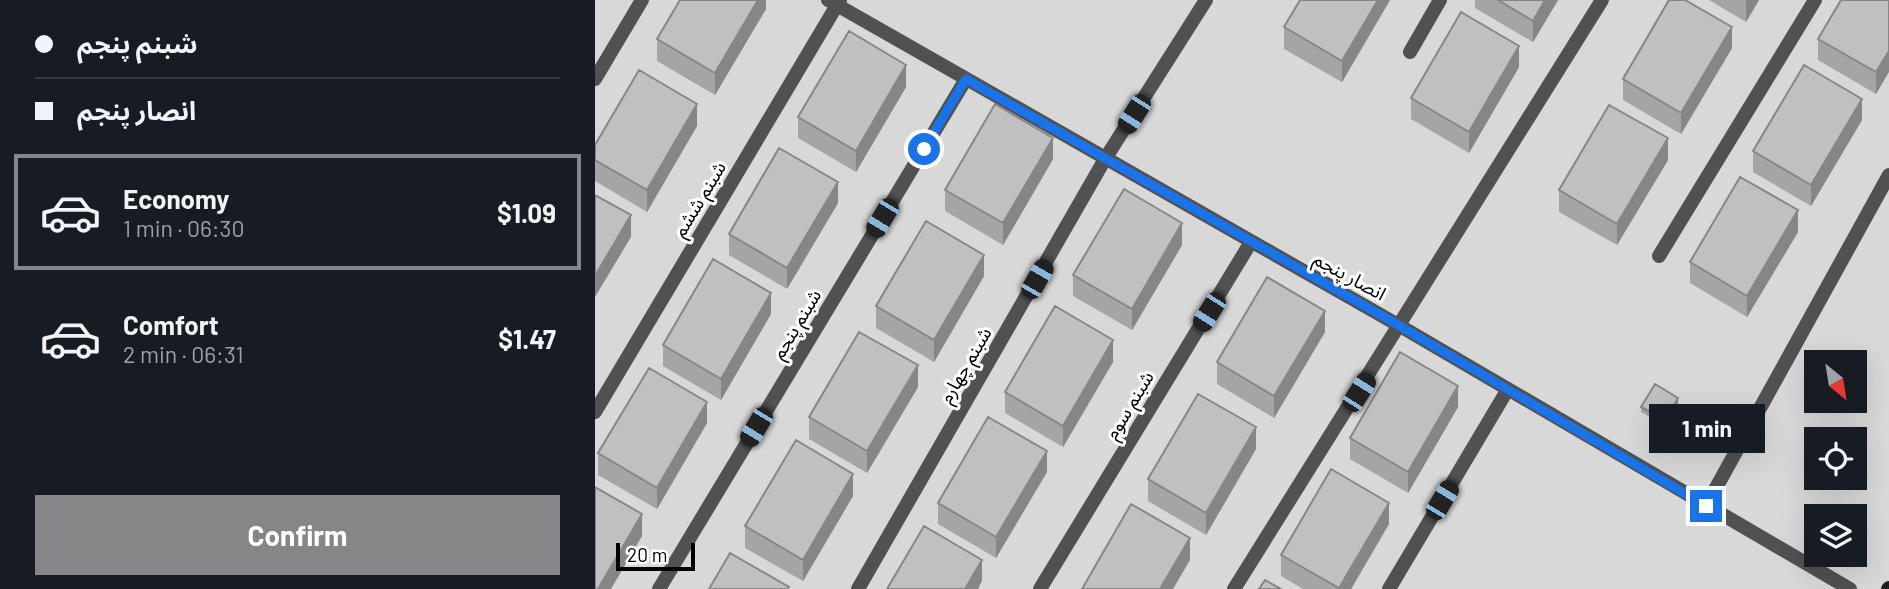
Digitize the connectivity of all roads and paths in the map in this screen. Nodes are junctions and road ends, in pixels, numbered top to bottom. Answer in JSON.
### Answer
{"nodes":[{"id":1,"x":642,"y":0,"type":"edge"},
{"id":2,"x":1206,"y":0,"type":"edge"},
{"id":3,"x":1440,"y":0,"type":"edge"},
{"id":4,"x":1602,"y":0,"type":"edge"},
{"id":5,"x":1815,"y":0,"type":"edge"},
{"id":6,"x":835,"y":2,"type":"edge"},
{"id":7,"x":1410,"y":52,"type":"dead end"},
{"id":8,"x":595,"y":79,"type":"edge"},
{"id":9,"x":966,"y":79,"type":"junction"},
{"id":10,"x":1105,"y":159,"type":"junction"},
{"id":11,"x":1889,"y":175,"type":"edge"},
{"id":12,"x":1251,"y":242,"type":"junction"},
{"id":13,"x":1659,"y":256,"type":"dead end"},
{"id":14,"x":1400,"y":326,"type":"junction"},
{"id":15,"x":1508,"y":389,"type":"junction"},
{"id":16,"x":595,"y":412,"type":"edge"},
{"id":17,"x":1706,"y":506,"type":"junction"},
{"id":18,"x":659,"y":589,"type":"edge"},
{"id":19,"x":858,"y":589,"type":"edge"},
{"id":20,"x":1040,"y":589,"type":"edge"},
{"id":21,"x":1234,"y":589,"type":"edge"},
{"id":22,"x":1389,"y":589,"type":"edge"},
{"id":23,"x":1850,"y":589,"type":"edge"}],
"edges":[{"from":1,"to":8,"type":"street"},
{"from":2,"to":10,"type":"street","name":"شبنم چهارم"},
{"from":3,"to":7,"type":"street"},
{"from":4,"to":14,"type":"street"},
{"from":5,"to":13,"type":"street"},
{"from":6,"to":9,"type":"street","name":"انصار پنجم"},
{"from":6,"to":16,"type":"street","name":"شبنم ششم"},
{"from":9,"to":10,"type":"street","name":"انصار پنجم"},
{"from":9,"to":18,"type":"street","name":"شبنم پنجم"},
{"from":10,"to":12,"type":"street","name":"انصار پنجم"},
{"from":10,"to":19,"type":"street","name":"شبنم چهارم"},
{"from":11,"to":17,"type":"street"},
{"from":12,"to":14,"type":"street","name":"انصار پنجم"},
{"from":12,"to":20,"type":"street","name":"شبنم سوم"},
{"from":14,"to":15,"type":"street","name":"انصار پنجم"},
{"from":14,"to":21,"type":"street"},
{"from":15,"to":17,"type":"street","name":"انصار پنجم"},
{"from":15,"to":22,"type":"street"},
{"from":17,"to":23,"type":"street","name":"انصار پنجم"}]}
